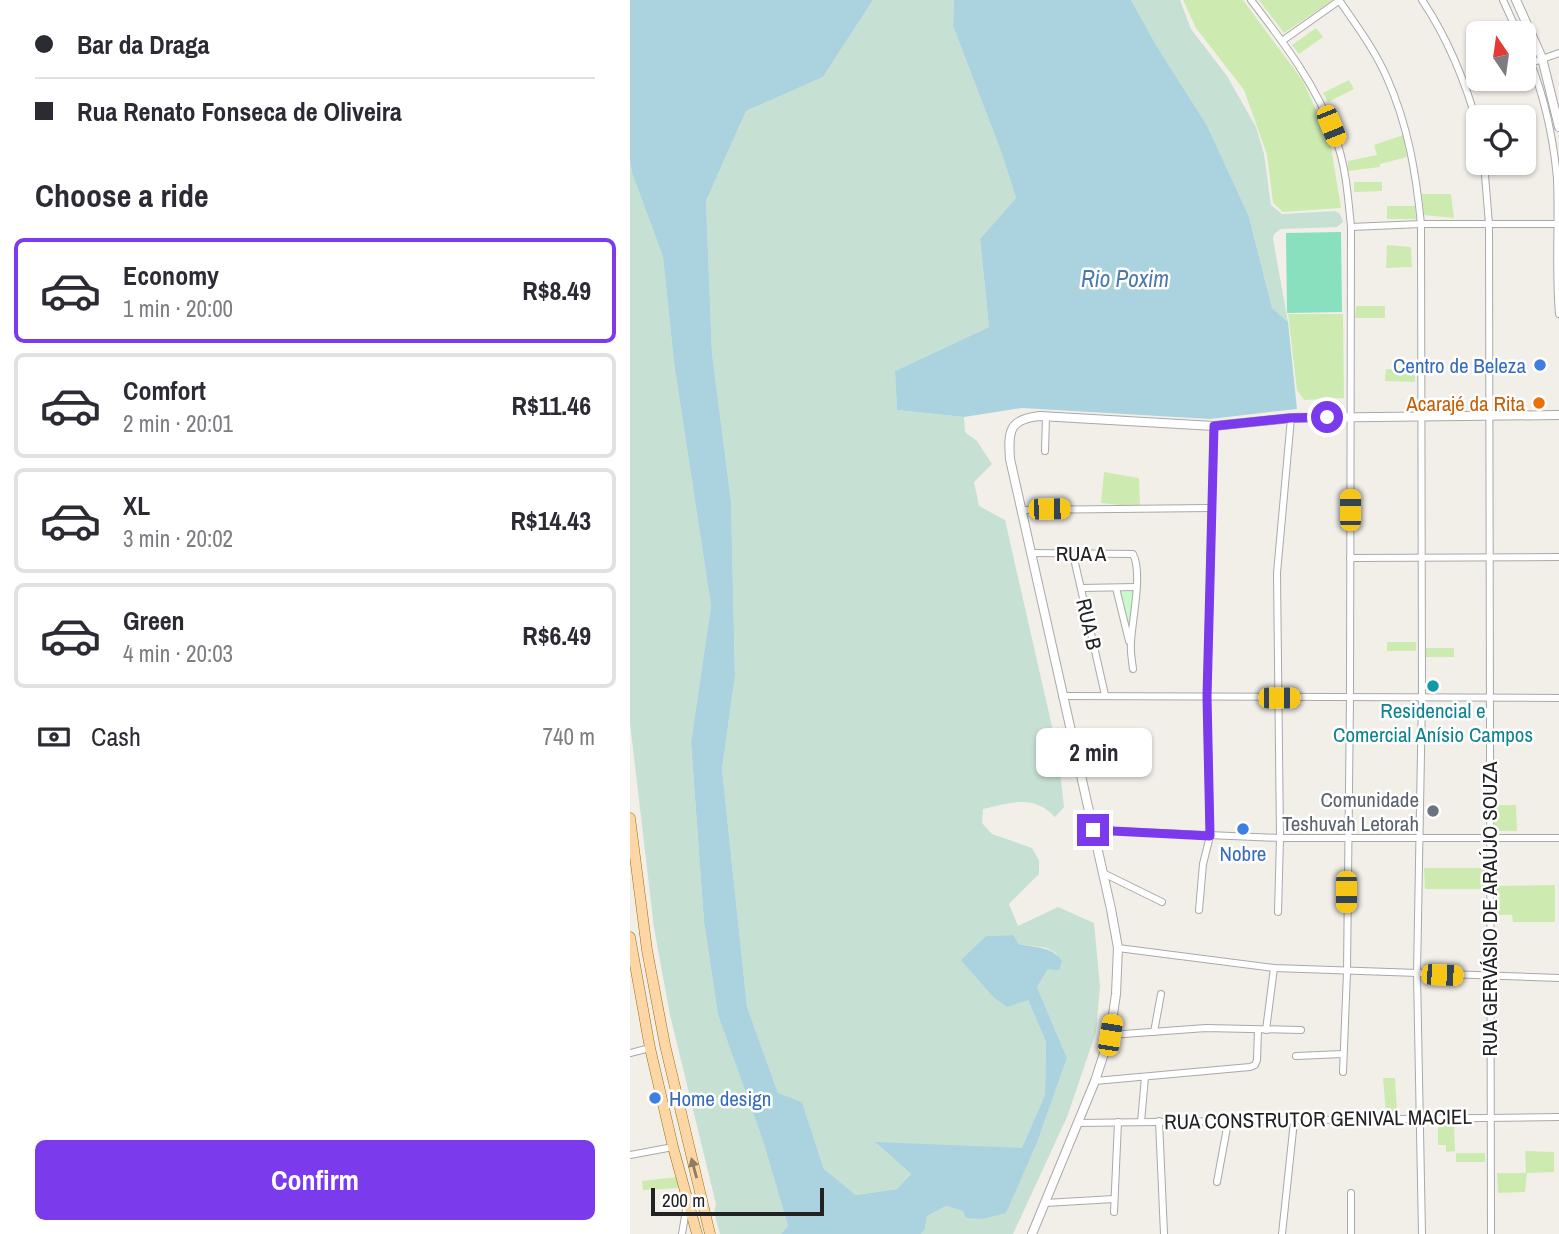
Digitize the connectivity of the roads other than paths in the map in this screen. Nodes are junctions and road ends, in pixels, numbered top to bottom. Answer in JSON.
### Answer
{"nodes":[{"id":1,"x":1251,"y":0,"type":"edge"},
{"id":2,"x":1339,"y":0,"type":"edge"},
{"id":3,"x":1422,"y":0,"type":"edge"},
{"id":4,"x":1503,"y":0,"type":"edge"},
{"id":5,"x":1516,"y":0,"type":"edge"},
{"id":6,"x":1513,"y":21,"type":"edge"},
{"id":7,"x":1282,"y":41,"type":"junction"},
{"id":8,"x":1559,"y":52,"type":"edge"},
{"id":9,"x":1542,"y":58,"type":"junction"},
{"id":10,"x":1536,"y":61,"type":"edge"},
{"id":11,"x":1536,"y":84,"type":"edge"},
{"id":12,"x":1472,"y":105,"type":"edge"},
{"id":13,"x":1559,"y":127,"type":"edge"},
{"id":14,"x":1485,"y":175,"type":"edge"},
{"id":15,"x":1489,"y":223,"type":"junction"},
{"id":16,"x":1559,"y":223,"type":"edge"},
{"id":17,"x":1421,"y":224,"type":"junction"},
{"id":18,"x":1351,"y":227,"type":"junction"},
{"id":19,"x":1559,"y":314,"type":"edge"},
{"id":20,"x":1559,"y":415,"type":"edge"},
{"id":21,"x":1046,"y":416,"type":"junction"},
{"id":22,"x":1350,"y":416,"type":"junction"},
{"id":23,"x":1420,"y":416,"type":"junction"},
{"id":24,"x":1489,"y":416,"type":"junction"},
{"id":25,"x":1290,"y":418,"type":"junction"},
{"id":26,"x":1214,"y":426,"type":"junction"},
{"id":27,"x":1045,"y":451,"type":"dead end"},
{"id":28,"x":1211,"y":508,"type":"junction"},
{"id":29,"x":1022,"y":510,"type":"junction"},
{"id":30,"x":1032,"y":553,"type":"junction"},
{"id":31,"x":1073,"y":554,"type":"junction"},
{"id":32,"x":1420,"y":557,"type":"junction"},
{"id":33,"x":1490,"y":557,"type":"junction"},
{"id":34,"x":1559,"y":557,"type":"edge"},
{"id":35,"x":1350,"y":558,"type":"junction"},
{"id":36,"x":1136,"y":587,"type":"junction"},
{"id":37,"x":1116,"y":588,"type":"junction"},
{"id":38,"x":1081,"y":589,"type":"junction"},
{"id":39,"x":1130,"y":645,"type":"junction"},
{"id":40,"x":1133,"y":669,"type":"dead end"},
{"id":41,"x":1105,"y":695,"type":"junction"},
{"id":42,"x":1062,"y":696,"type":"junction"},
{"id":43,"x":1488,"y":696,"type":"junction"},
{"id":44,"x":1207,"y":697,"type":"junction"},
{"id":45,"x":1422,"y":697,"type":"junction"},
{"id":46,"x":1279,"y":698,"type":"junction"},
{"id":47,"x":1350,"y":698,"type":"junction"},
{"id":48,"x":1559,"y":698,"type":"edge"},
{"id":49,"x":630,"y":818,"type":"edge"},
{"id":50,"x":1093,"y":830,"type":"junction"},
{"id":51,"x":1210,"y":836,"type":"junction"},
{"id":52,"x":1280,"y":838,"type":"junction"},
{"id":53,"x":1346,"y":838,"type":"junction"},
{"id":54,"x":1420,"y":838,"type":"junction"},
{"id":55,"x":1490,"y":838,"type":"junction"},
{"id":56,"x":1559,"y":838,"type":"edge"},
{"id":57,"x":1103,"y":873,"type":"junction"},
{"id":58,"x":1162,"y":902,"type":"dead end"},
{"id":59,"x":1199,"y":909,"type":"dead end"},
{"id":60,"x":1278,"y":912,"type":"dead end"},
{"id":61,"x":643,"y":921,"type":"junction"},
{"id":62,"x":632,"y":937,"type":"edge"},
{"id":63,"x":1118,"y":948,"type":"junction"},
{"id":64,"x":1274,"y":968,"type":"junction"},
{"id":65,"x":1347,"y":972,"type":"junction"},
{"id":66,"x":1417,"y":974,"type":"junction"},
{"id":67,"x":1491,"y":977,"type":"junction"},
{"id":68,"x":1559,"y":978,"type":"edge"},
{"id":69,"x":1161,"y":994,"type":"dead end"},
{"id":70,"x":1262,"y":1030,"type":"junction"},
{"id":71,"x":1301,"y":1030,"type":"dead end"},
{"id":72,"x":1154,"y":1032,"type":"junction"},
{"id":73,"x":1110,"y":1035,"type":"junction"},
{"id":74,"x":665,"y":1045,"type":"junction"},
{"id":75,"x":650,"y":1048,"type":"junction"},
{"id":76,"x":630,"y":1053,"type":"edge"},
{"id":77,"x":1343,"y":1054,"type":"junction"},
{"id":78,"x":1296,"y":1056,"type":"dead end"},
{"id":79,"x":1343,"y":1072,"type":"dead end"},
{"id":80,"x":1145,"y":1077,"type":"junction"},
{"id":81,"x":1095,"y":1081,"type":"junction"},
{"id":82,"x":1559,"y":1111,"type":"edge"},
{"id":83,"x":1489,"y":1117,"type":"junction"},
{"id":84,"x":1559,"y":1117,"type":"edge"},
{"id":85,"x":1420,"y":1119,"type":"junction"},
{"id":86,"x":1159,"y":1121,"type":"junction"},
{"id":87,"x":1294,"y":1121,"type":"junction"},
{"id":88,"x":1118,"y":1122,"type":"junction"},
{"id":89,"x":1141,"y":1122,"type":"junction"},
{"id":90,"x":1228,"y":1122,"type":"junction"},
{"id":91,"x":1078,"y":1124,"type":"junction"},
{"id":92,"x":1559,"y":1124,"type":"edge"},
{"id":93,"x":673,"y":1147,"type":"junction"},
{"id":94,"x":630,"y":1155,"type":"edge"},
{"id":95,"x":1217,"y":1182,"type":"dead end"},
{"id":96,"x":1351,"y":1193,"type":"dead end"},
{"id":97,"x":688,"y":1199,"type":"junction"},
{"id":98,"x":1114,"y":1199,"type":"junction"},
{"id":99,"x":1045,"y":1203,"type":"junction"},
{"id":100,"x":704,"y":1209,"type":"junction"},
{"id":101,"x":691,"y":1210,"type":"junction"},
{"id":102,"x":1114,"y":1212,"type":"dead end"},
{"id":103,"x":682,"y":1234,"type":"edge"},
{"id":104,"x":697,"y":1234,"type":"edge"},
{"id":105,"x":710,"y":1234,"type":"edge"},
{"id":106,"x":1032,"y":1234,"type":"edge"},
{"id":107,"x":1164,"y":1234,"type":"edge"},
{"id":108,"x":1282,"y":1234,"type":"edge"},
{"id":109,"x":1351,"y":1234,"type":"edge"},
{"id":110,"x":1422,"y":1234,"type":"edge"},
{"id":111,"x":1491,"y":1234,"type":"edge"}],
"edges":[{"from":1,"to":7,"type":"street"},
{"from":2,"to":7,"type":"street"},
{"from":2,"to":17,"type":"street"},
{"from":3,"to":12,"type":"street"},
{"from":4,"to":6,"type":"street"},
{"from":5,"to":9,"type":"street"},
{"from":7,"to":18,"type":"street"},
{"from":8,"to":9,"type":"street"},
{"from":9,"to":10,"type":"street"},
{"from":9,"to":13,"type":"street"},
{"from":11,"to":16,"type":"street"},
{"from":14,"to":15,"type":"street","name":"RUA GERVÁSIO DE ARAÚJO SOUZA"},
{"from":15,"to":16,"type":"street"},
{"from":15,"to":17,"type":"street"},
{"from":15,"to":24,"type":"street","name":"RUA GERVÁSIO DE ARAÚJO SOUZA"},
{"from":16,"to":19,"type":"street"},
{"from":17,"to":18,"type":"street"},
{"from":17,"to":23,"type":"street"},
{"from":18,"to":22,"type":"street"},
{"from":20,"to":24,"type":"street"},
{"from":21,"to":26,"type":"street"},
{"from":21,"to":27,"type":"street"},
{"from":21,"to":29,"type":"street"},
{"from":22,"to":23,"type":"street"},
{"from":22,"to":25,"type":"street"},
{"from":22,"to":35,"type":"street"},
{"from":23,"to":24,"type":"street"},
{"from":23,"to":32,"type":"street"},
{"from":24,"to":33,"type":"street","name":"RUA GERVÁSIO DE ARAÚJO SOUZA"},
{"from":25,"to":26,"type":"street"},
{"from":25,"to":46,"type":"street"},
{"from":26,"to":28,"type":"street"},
{"from":28,"to":29,"type":"street"},
{"from":28,"to":44,"type":"street"},
{"from":29,"to":30,"type":"street"},
{"from":30,"to":31,"type":"street","name":"RUA A"},
{"from":30,"to":42,"type":"street"},
{"from":31,"to":36,"type":"street","name":"RUA A"},
{"from":31,"to":38,"type":"street","name":"RUA B"},
{"from":32,"to":33,"type":"street"},
{"from":32,"to":35,"type":"street"},
{"from":32,"to":45,"type":"street"},
{"from":33,"to":34,"type":"street"},
{"from":33,"to":43,"type":"street","name":"RUA GERVÁSIO DE ARAÚJO SOUZA"},
{"from":35,"to":47,"type":"street"},
{"from":36,"to":37,"type":"street"},
{"from":36,"to":39,"type":"street"},
{"from":37,"to":38,"type":"street"},
{"from":37,"to":39,"type":"street"},
{"from":38,"to":41,"type":"street","name":"RUA B"},
{"from":39,"to":40,"type":"street"},
{"from":41,"to":42,"type":"street"},
{"from":41,"to":44,"type":"street"},
{"from":42,"to":50,"type":"street"},
{"from":43,"to":45,"type":"street"},
{"from":43,"to":48,"type":"street"},
{"from":43,"to":55,"type":"street","name":"RUA GERVÁSIO DE ARAÚJO SOUZA"},
{"from":44,"to":46,"type":"street"},
{"from":44,"to":51,"type":"street"},
{"from":45,"to":47,"type":"street"},
{"from":45,"to":54,"type":"street"},
{"from":46,"to":47,"type":"street"},
{"from":46,"to":52,"type":"street"},
{"from":47,"to":53,"type":"street"},
{"from":49,"to":61,"type":"main road"},
{"from":50,"to":51,"type":"street"},
{"from":50,"to":57,"type":"street"},
{"from":51,"to":52,"type":"street"},
{"from":51,"to":59,"type":"street"},
{"from":52,"to":53,"type":"street"},
{"from":52,"to":60,"type":"street"},
{"from":53,"to":54,"type":"street"},
{"from":53,"to":65,"type":"street"},
{"from":54,"to":55,"type":"street"},
{"from":54,"to":66,"type":"street"},
{"from":55,"to":56,"type":"street"},
{"from":55,"to":67,"type":"street","name":"RUA GERVÁSIO DE ARAÚJO SOUZA"},
{"from":57,"to":58,"type":"street"},
{"from":57,"to":63,"type":"street"},
{"from":61,"to":62,"type":"main road"},
{"from":61,"to":74,"type":"main road"},
{"from":62,"to":74,"type":"main road"},
{"from":62,"to":75,"type":"main road"},
{"from":63,"to":64,"type":"street"},
{"from":63,"to":73,"type":"street"},
{"from":64,"to":65,"type":"street"},
{"from":64,"to":70,"type":"street"},
{"from":65,"to":66,"type":"street"},
{"from":65,"to":77,"type":"street"},
{"from":66,"to":67,"type":"street"},
{"from":66,"to":85,"type":"street"},
{"from":67,"to":68,"type":"street"},
{"from":67,"to":83,"type":"street","name":"RUA GERVÁSIO DE ARAÚJO SOUZA"},
{"from":69,"to":72,"type":"street"},
{"from":70,"to":71,"type":"street"},
{"from":70,"to":72,"type":"street"},
{"from":70,"to":80,"type":"street"},
{"from":72,"to":73,"type":"street"},
{"from":73,"to":81,"type":"street"},
{"from":100,"to":74,"type":"main road","one_way":true},
{"from":75,"to":76,"type":"street"},
{"from":75,"to":93,"type":"main road"},
{"from":77,"to":78,"type":"street"},
{"from":77,"to":79,"type":"street"},
{"from":80,"to":81,"type":"street"},
{"from":80,"to":89,"type":"street"},
{"from":81,"to":91,"type":"street"},
{"from":82,"to":84,"type":"street"},
{"from":83,"to":84,"type":"street","name":"RUA CONSTRUTOR GENIVAL MACIEL"},
{"from":83,"to":85,"type":"street","name":"RUA CONSTRUTOR GENIVAL MACIEL"},
{"from":83,"to":111,"type":"street","name":"RUA GERVÁSIO DE ARAÚJO SOUZA"},
{"from":84,"to":92,"type":"street"},
{"from":85,"to":87,"type":"street","name":"RUA CONSTRUTOR GENIVAL MACIEL"},
{"from":85,"to":110,"type":"street"},
{"from":86,"to":89,"type":"street","name":"RUA CONSTRUTOR GENIVAL MACIEL"},
{"from":86,"to":90,"type":"street","name":"RUA CONSTRUTOR GENIVAL MACIEL"},
{"from":86,"to":107,"type":"street"},
{"from":87,"to":90,"type":"street","name":"RUA CONSTRUTOR GENIVAL MACIEL"},
{"from":87,"to":108,"type":"street"},
{"from":88,"to":89,"type":"street","name":"RUA CONSTRUTOR GENIVAL MACIEL"},
{"from":88,"to":91,"type":"street","name":"RUA CONSTRUTOR GENIVAL MACIEL"},
{"from":88,"to":98,"type":"street"},
{"from":90,"to":95,"type":"street"},
{"from":91,"to":99,"type":"street"},
{"from":93,"to":94,"type":"street"},
{"from":93,"to":97,"type":"main road"},
{"from":96,"to":109,"type":"street"},
{"from":97,"to":101,"type":"main road"},
{"from":97,"to":103,"type":"street"},
{"from":98,"to":99,"type":"street"},
{"from":98,"to":102,"type":"street"},
{"from":99,"to":106,"type":"street"},
{"from":100,"to":101,"type":"main road"},
{"from":100,"to":105,"type":"main road"},
{"from":101,"to":104,"type":"main road"}]}
